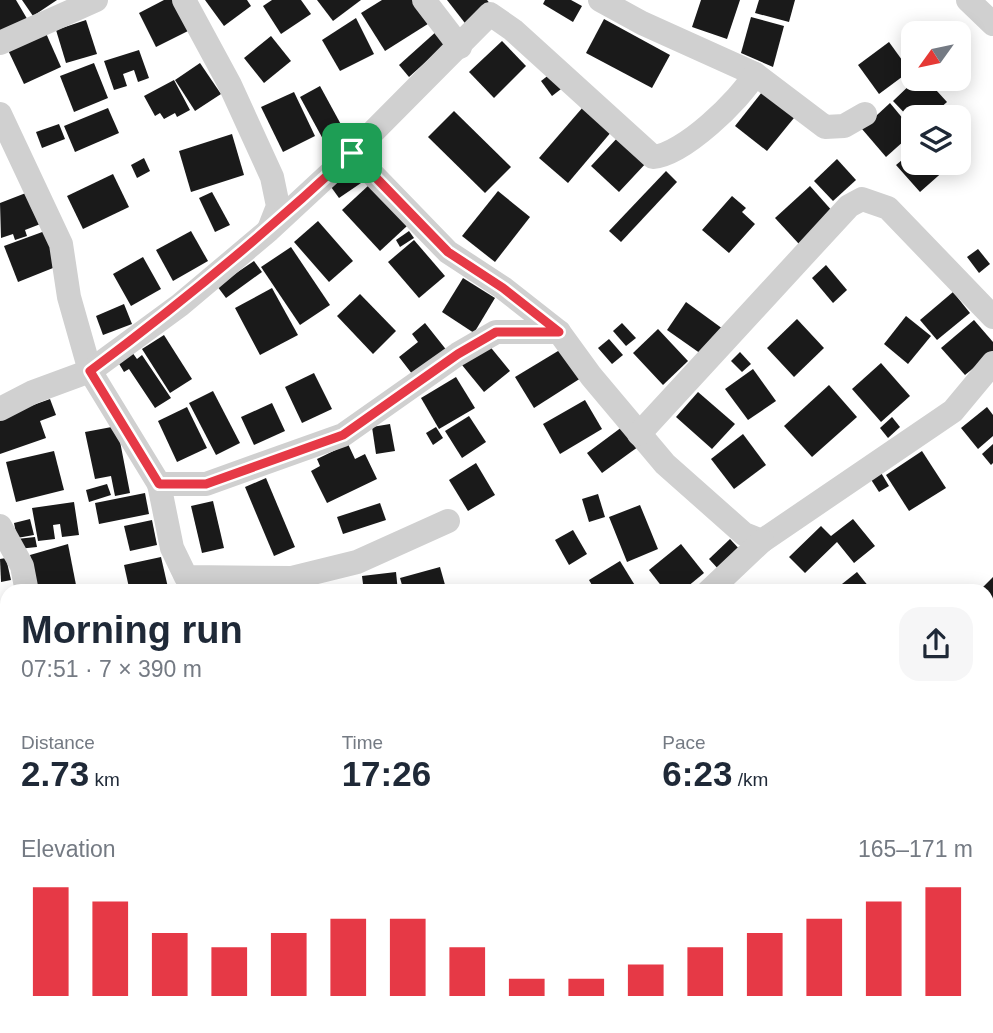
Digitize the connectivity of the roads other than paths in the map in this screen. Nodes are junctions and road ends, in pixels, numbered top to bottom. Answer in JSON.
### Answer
{"nodes":[{"id":1,"x":96,"y":0,"type":"edge"},
{"id":2,"x":184,"y":0,"type":"edge"},
{"id":3,"x":424,"y":0,"type":"edge"},
{"id":4,"x":600,"y":0,"type":"edge"},
{"id":5,"x":968,"y":0,"type":"edge"},
{"id":6,"x":494,"y":7,"type":"edge"},
{"id":7,"x":993,"y":24,"type":"edge"},
{"id":8,"x":0,"y":43,"type":"edge"},
{"id":9,"x":460,"y":47,"type":"junction"},
{"id":10,"x":755,"y":74,"type":"junction"},
{"id":11,"x":0,"y":114,"type":"edge"},
{"id":12,"x":865,"y":114,"type":"dead end"},
{"id":13,"x":352,"y":153,"type":"junction"},
{"id":14,"x":269,"y":230,"type":"junction"},
{"id":15,"x":993,"y":317,"type":"edge"},
{"id":16,"x":559,"y":332,"type":"junction"},
{"id":17,"x":993,"y":363,"type":"edge"},
{"id":18,"x":90,"y":371,"type":"junction"},
{"id":19,"x":0,"y":409,"type":"edge"},
{"id":20,"x":639,"y":434,"type":"junction"},
{"id":21,"x":159,"y":484,"type":"junction"},
{"id":22,"x":447,"y":521,"type":"dead end"},
{"id":23,"x":0,"y":526,"type":"edge"},
{"id":24,"x":762,"y":541,"type":"junction"},
{"id":25,"x":25,"y":584,"type":"edge"},
{"id":26,"x":280,"y":584,"type":"edge"},
{"id":27,"x":296,"y":584,"type":"edge"},
{"id":28,"x":716,"y":584,"type":"edge"}],
"edges":[{"from":1,"to":8,"type":"street"},
{"from":2,"to":14,"type":"street"},
{"from":3,"to":9,"type":"street"},
{"from":4,"to":10,"type":"street"},
{"from":5,"to":7,"type":"street"},
{"from":6,"to":9,"type":"street"},
{"from":6,"to":10,"type":"street"},
{"from":9,"to":13,"type":"street"},
{"from":10,"to":12,"type":"street"},
{"from":11,"to":18,"type":"street"},
{"from":13,"to":14,"type":"street"},
{"from":13,"to":16,"type":"street"},
{"from":14,"to":18,"type":"street"},
{"from":15,"to":20,"type":"street"},
{"from":16,"to":20,"type":"street"},
{"from":16,"to":21,"type":"street"},
{"from":17,"to":24,"type":"street"},
{"from":18,"to":19,"type":"street"},
{"from":18,"to":21,"type":"street"},
{"from":20,"to":24,"type":"street"},
{"from":21,"to":26,"type":"street"},
{"from":22,"to":27,"type":"street"},
{"from":23,"to":25,"type":"street"},
{"from":24,"to":28,"type":"street"}]}
